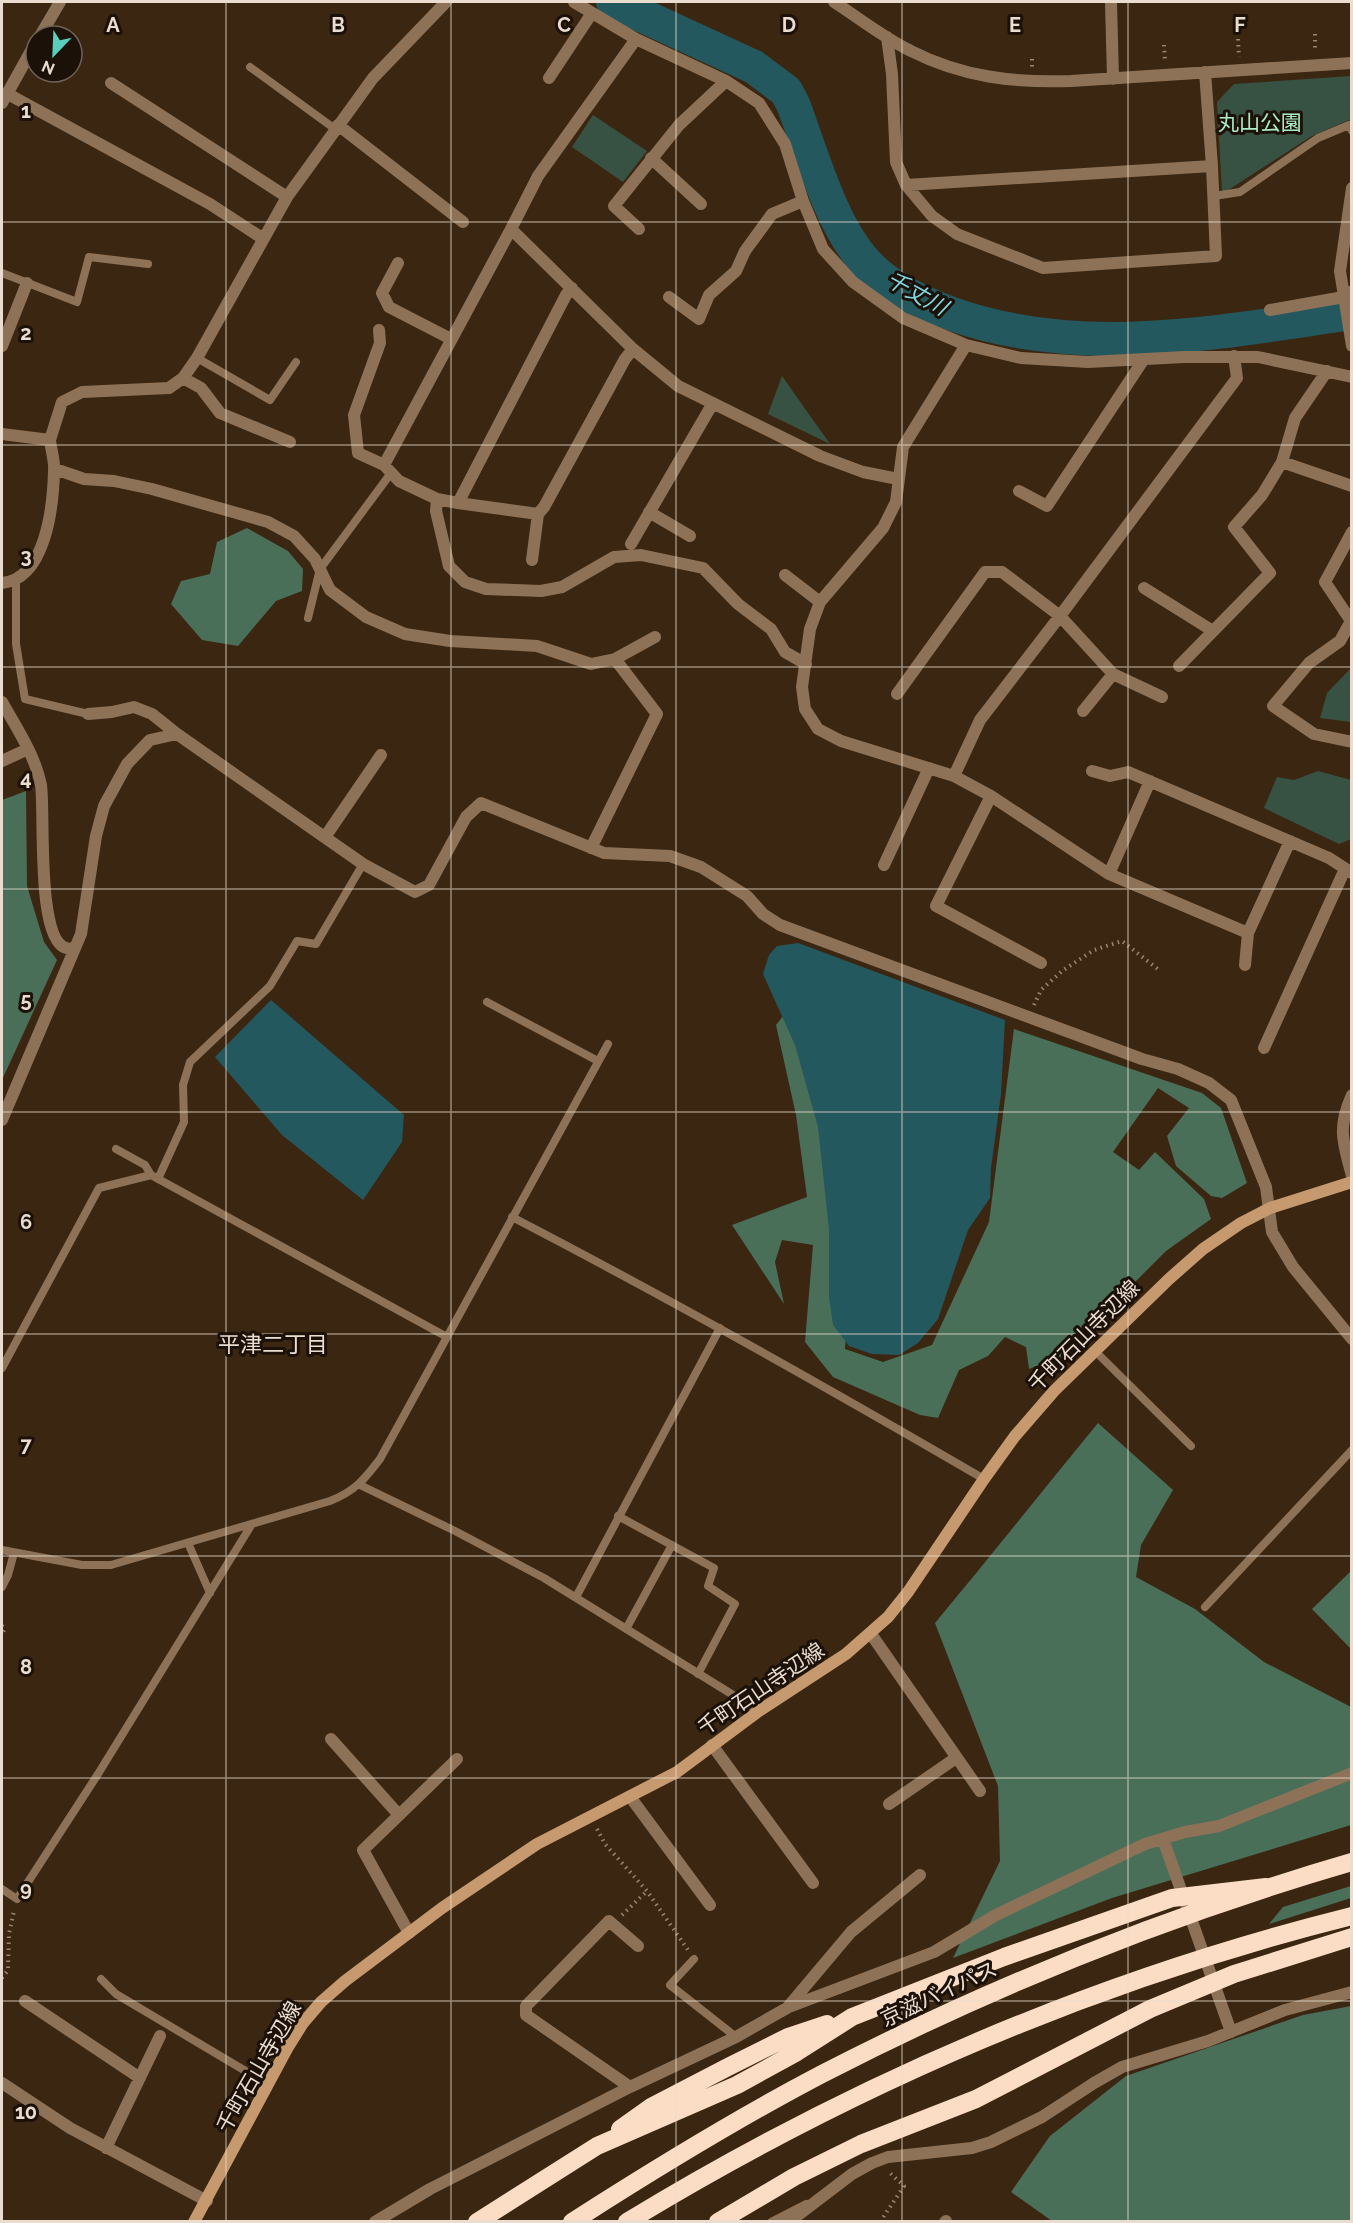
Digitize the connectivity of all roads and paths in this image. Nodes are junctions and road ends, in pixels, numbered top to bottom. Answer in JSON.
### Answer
{"nodes":[{"id":1,"x":60,"y":2,"type":"edge"},
{"id":2,"x":446,"y":2,"type":"edge"},
{"id":3,"x":573,"y":2,"type":"edge"},
{"id":4,"x":1111,"y":2,"type":"edge"},
{"id":5,"x":840,"y":3,"type":"edge"},
{"id":6,"x":592,"y":13,"type":"junction"},
{"id":7,"x":47,"y":24,"type":"edge"},
{"id":8,"x":887,"y":38,"type":"junction"},
{"id":9,"x":636,"y":39,"type":"junction"},
{"id":10,"x":24,"y":63,"type":"edge"},
{"id":11,"x":1352,"y":63,"type":"edge"},
{"id":12,"x":250,"y":67,"type":"dead end"},
{"id":13,"x":1205,"y":72,"type":"junction"},
{"id":14,"x":549,"y":78,"type":"dead end"},
{"id":15,"x":1113,"y":79,"type":"junction"},
{"id":16,"x":726,"y":81,"type":"junction"},
{"id":17,"x":111,"y":83,"type":"dead end"},
{"id":18,"x":4,"y":98,"type":"edge"},
{"id":19,"x":337,"y":127,"type":"junction"},
{"id":20,"x":1352,"y":131,"type":"edge"},
{"id":21,"x":651,"y":158,"type":"junction"},
{"id":22,"x":1212,"y":166,"type":"junction"},
{"id":23,"x":906,"y":185,"type":"junction"},
{"id":24,"x":1352,"y":188,"type":"edge"},
{"id":25,"x":1214,"y":196,"type":"junction"},
{"id":26,"x":286,"y":197,"type":"junction"},
{"id":27,"x":803,"y":201,"type":"junction"},
{"id":28,"x":701,"y":204,"type":"dead end"},
{"id":29,"x":463,"y":222,"type":"dead end"},
{"id":30,"x":511,"y":229,"type":"junction"},
{"id":31,"x":639,"y":229,"type":"dead end"},
{"id":32,"x":262,"y":238,"type":"junction"},
{"id":33,"x":398,"y":263,"type":"dead end"},
{"id":34,"x":148,"y":264,"type":"dead end"},
{"id":35,"x":2,"y":273,"type":"edge"},
{"id":36,"x":27,"y":283,"type":"junction"},
{"id":37,"x":572,"y":288,"type":"junction"},
{"id":38,"x":1347,"y":294,"type":"edge"},
{"id":39,"x":669,"y":297,"type":"dead end"},
{"id":40,"x":1270,"y":310,"type":"dead end"},
{"id":41,"x":379,"y":330,"type":"dead end"},
{"id":42,"x":451,"y":339,"type":"junction"},
{"id":43,"x":1351,"y":344,"type":"edge"},
{"id":44,"x":966,"y":345,"type":"junction"},
{"id":45,"x":2,"y":346,"type":"edge"},
{"id":46,"x":633,"y":349,"type":"junction"},
{"id":47,"x":1234,"y":356,"type":"junction"},
{"id":48,"x":197,"y":358,"type":"junction"},
{"id":49,"x":1144,"y":359,"type":"junction"},
{"id":50,"x":296,"y":362,"type":"dead end"},
{"id":51,"x":1327,"y":371,"type":"junction"},
{"id":52,"x":1352,"y":377,"type":"edge"},
{"id":53,"x":183,"y":378,"type":"junction"},
{"id":54,"x":713,"y":403,"type":"junction"},
{"id":55,"x":2,"y":434,"type":"edge"},
{"id":56,"x":50,"y":440,"type":"junction"},
{"id":57,"x":290,"y":442,"type":"dead end"},
{"id":58,"x":1282,"y":462,"type":"junction"},
{"id":59,"x":54,"y":469,"type":"junction"},
{"id":60,"x":387,"y":469,"type":"junction"},
{"id":61,"x":898,"y":479,"type":"junction"},
{"id":62,"x":1352,"y":486,"type":"edge"},
{"id":63,"x":1019,"y":491,"type":"dead end"},
{"id":64,"x":437,"y":499,"type":"junction"},
{"id":65,"x":458,"y":503,"type":"junction"},
{"id":66,"x":649,"y":512,"type":"junction"},
{"id":67,"x":538,"y":514,"type":"junction"},
{"id":68,"x":1352,"y":532,"type":"edge"},
{"id":69,"x":690,"y":536,"type":"dead end"},
{"id":70,"x":631,"y":544,"type":"dead end"},
{"id":71,"x":532,"y":560,"type":"dead end"},
{"id":72,"x":320,"y":569,"type":"junction"},
{"id":73,"x":785,"y":575,"type":"dead end"},
{"id":74,"x":16,"y":579,"type":"junction"},
{"id":75,"x":2,"y":583,"type":"edge"},
{"id":76,"x":1144,"y":588,"type":"dead end"},
{"id":77,"x":820,"y":602,"type":"junction"},
{"id":78,"x":1060,"y":616,"type":"junction"},
{"id":79,"x":308,"y":618,"type":"dead end"},
{"id":80,"x":1213,"y":631,"type":"junction"},
{"id":81,"x":655,"y":637,"type":"dead end"},
{"id":82,"x":615,"y":658,"type":"junction"},
{"id":83,"x":806,"y":664,"type":"junction"},
{"id":84,"x":1179,"y":666,"type":"dead end"},
{"id":85,"x":1113,"y":674,"type":"junction"},
{"id":86,"x":897,"y":694,"type":"dead end"},
{"id":87,"x":1162,"y":697,"type":"dead end"},
{"id":88,"x":2,"y":702,"type":"edge"},
{"id":89,"x":1083,"y":711,"type":"dead end"},
{"id":90,"x":88,"y":714,"type":"joint"},
{"id":91,"x":177,"y":734,"type":"junction"},
{"id":92,"x":1352,"y":742,"type":"edge"},
{"id":93,"x":28,"y":749,"type":"junction"},
{"id":94,"x":381,"y":755,"type":"dead end"},
{"id":95,"x":2,"y":761,"type":"edge"},
{"id":96,"x":928,"y":768,"type":"junction"},
{"id":97,"x":1092,"y":771,"type":"dead end"},
{"id":98,"x":954,"y":776,"type":"junction"},
{"id":99,"x":1150,"y":781,"type":"junction"},
{"id":100,"x":991,"y":796,"type":"junction"},
{"id":101,"x":325,"y":837,"type":"junction"},
{"id":102,"x":1290,"y":842,"type":"junction"},
{"id":103,"x":591,"y":848,"type":"junction"},
{"id":104,"x":363,"y":864,"type":"junction"},
{"id":105,"x":884,"y":865,"type":"dead end"},
{"id":106,"x":1348,"y":871,"type":"edge"},
{"id":107,"x":1109,"y":874,"type":"junction"},
{"id":108,"x":1248,"y":933,"type":"junction"},
{"id":109,"x":75,"y":948,"type":"junction"},
{"id":110,"x":1041,"y":963,"type":"dead end"},
{"id":111,"x":1245,"y":965,"type":"dead end"},
{"id":112,"x":1159,"y":970,"type":"dead end"},
{"id":113,"x":487,"y":1002,"type":"dead end"},
{"id":114,"x":1028,"y":1017,"type":"junction"},
{"id":115,"x":608,"y":1044,"type":"dead end"},
{"id":116,"x":1264,"y":1048,"type":"dead end"},
{"id":117,"x":598,"y":1061,"type":"junction"},
{"id":118,"x":1352,"y":1095,"type":"edge"},
{"id":119,"x":2,"y":1120,"type":"edge"},
{"id":120,"x":116,"y":1149,"type":"dead end"},
{"id":121,"x":1352,"y":1176,"type":"edge"},
{"id":122,"x":154,"y":1177,"type":"junction"},
{"id":123,"x":1352,"y":1182,"type":"edge"},
{"id":124,"x":1270,"y":1208,"type":"junction"},
{"id":125,"x":512,"y":1217,"type":"junction"},
{"id":126,"x":720,"y":1328,"type":"junction"},
{"id":127,"x":447,"y":1337,"type":"junction"},
{"id":128,"x":1352,"y":1339,"type":"edge"},
{"id":129,"x":1095,"y":1351,"type":"junction"},
{"id":130,"x":2,"y":1368,"type":"edge"},
{"id":131,"x":1191,"y":1446,"type":"dead end"},
{"id":132,"x":1352,"y":1450,"type":"edge"},
{"id":133,"x":984,"y":1479,"type":"junction"},
{"id":134,"x":360,"y":1485,"type":"junction"},
{"id":135,"x":618,"y":1516,"type":"junction"},
{"id":136,"x":252,"y":1524,"type":"junction"},
{"id":137,"x":188,"y":1543,"type":"junction"},
{"id":138,"x":672,"y":1545,"type":"junction"},
{"id":139,"x":2,"y":1550,"type":"edge"},
{"id":140,"x":14,"y":1553,"type":"junction"},
{"id":141,"x":2,"y":1587,"type":"edge"},
{"id":142,"x":210,"y":1593,"type":"junction"},
{"id":143,"x":576,"y":1597,"type":"junction"},
{"id":144,"x":1204,"y":1607,"type":"dead end"},
{"id":145,"x":2,"y":1626,"type":"edge"},
{"id":146,"x":626,"y":1629,"type":"junction"},
{"id":147,"x":2,"y":1634,"type":"edge"},
{"id":148,"x":871,"y":1634,"type":"junction"},
{"id":149,"x":698,"y":1674,"type":"junction"},
{"id":150,"x":759,"y":1712,"type":"junction"},
{"id":151,"x":331,"y":1739,"type":"dead end"},
{"id":152,"x":712,"y":1746,"type":"junction"},
{"id":153,"x":956,"y":1758,"type":"junction"},
{"id":154,"x":457,"y":1759,"type":"dead end"},
{"id":155,"x":1352,"y":1773,"type":"edge"},
{"id":156,"x":980,"y":1791,"type":"dead end"},
{"id":157,"x":631,"y":1798,"type":"junction"},
{"id":158,"x":888,"y":1804,"type":"dead end"},
{"id":159,"x":399,"y":1815,"type":"junction"},
{"id":160,"x":590,"y":1818,"type":"junction"},
{"id":161,"x":1163,"y":1839,"type":"junction"},
{"id":162,"x":1352,"y":1862,"type":"edge"},
{"id":163,"x":920,"y":1875,"type":"dead end"},
{"id":164,"x":813,"y":1883,"type":"dead end"},
{"id":165,"x":1266,"y":1887,"type":"junction"},
{"id":166,"x":2,"y":1889,"type":"edge"},
{"id":167,"x":648,"y":1891,"type":"junction"},
{"id":168,"x":17,"y":1899,"type":"junction"},
{"id":169,"x":710,"y":1905,"type":"dead end"},
{"id":170,"x":1352,"y":1916,"type":"edge"},
{"id":171,"x":609,"y":1921,"type":"junction"},
{"id":172,"x":409,"y":1934,"type":"junction"},
{"id":173,"x":1352,"y":1937,"type":"edge"},
{"id":174,"x":638,"y":1946,"type":"dead end"},
{"id":175,"x":694,"y":1959,"type":"joint"},
{"id":176,"x":2,"y":1978,"type":"edge"},
{"id":177,"x":100,"y":1979,"type":"dead end"},
{"id":178,"x":1352,"y":1992,"type":"edge"},
{"id":179,"x":25,"y":2001,"type":"dead end"},
{"id":180,"x":787,"y":2008,"type":"junction"},
{"id":181,"x":1231,"y":2032,"type":"junction"},
{"id":182,"x":160,"y":2036,"type":"dead end"},
{"id":183,"x":736,"y":2037,"type":"junction"},
{"id":184,"x":140,"y":2078,"type":"junction"},
{"id":185,"x":2,"y":2083,"type":"edge"},
{"id":186,"x":269,"y":2085,"type":"junction"},
{"id":187,"x":630,"y":2087,"type":"junction"},
{"id":188,"x":106,"y":2148,"type":"junction"},
{"id":189,"x":884,"y":2158,"type":"junction"},
{"id":190,"x":822,"y":2196,"type":"junction"},
{"id":191,"x":207,"y":2201,"type":"junction"},
{"id":192,"x":194,"y":2222,"type":"edge"},
{"id":193,"x":375,"y":2222,"type":"edge"},
{"id":194,"x":477,"y":2222,"type":"edge"},
{"id":195,"x":572,"y":2222,"type":"edge"},
{"id":196,"x":627,"y":2222,"type":"edge"},
{"id":197,"x":718,"y":2222,"type":"edge"},
{"id":198,"x":771,"y":2222,"type":"edge"},
{"id":199,"x":789,"y":2222,"type":"edge"},
{"id":200,"x":880,"y":2222,"type":"edge"}],
"edges":[{"from":1,"to":7,"type":"street"},
{"from":2,"to":19,"type":"street"},
{"from":3,"to":6,"type":"street"},
{"from":4,"to":15,"type":"street"},
{"from":5,"to":8,"type":"street"},
{"from":6,"to":9,"type":"street"},
{"from":6,"to":14,"type":"street"},
{"from":8,"to":15,"type":"street"},
{"from":8,"to":23,"type":"street"},
{"from":9,"to":16,"type":"street"},
{"from":9,"to":30,"type":"street"},
{"from":10,"to":18,"type":"street"},
{"from":11,"to":13,"type":"street"},
{"from":12,"to":19,"type":"lane"},
{"from":13,"to":15,"type":"street"},
{"from":13,"to":22,"type":"street"},
{"from":16,"to":21,"type":"street"},
{"from":16,"to":27,"type":"street"},
{"from":17,"to":26,"type":"street"},
{"from":18,"to":32,"type":"street"},
{"from":19,"to":26,"type":"street"},
{"from":19,"to":29,"type":"street"},
{"from":20,"to":25,"type":"lane"},
{"from":21,"to":28,"type":"street"},
{"from":21,"to":31,"type":"street"},
{"from":22,"to":23,"type":"street"},
{"from":22,"to":25,"type":"street"},
{"from":23,"to":25,"type":"street"},
{"from":24,"to":38,"type":"street"},
{"from":26,"to":32,"type":"street"},
{"from":27,"to":39,"type":"street"},
{"from":27,"to":44,"type":"street"},
{"from":30,"to":37,"type":"street"},
{"from":30,"to":42,"type":"street"},
{"from":32,"to":48,"type":"street"},
{"from":33,"to":42,"type":"street"},
{"from":34,"to":36,"type":"lane"},
{"from":35,"to":36,"type":"lane"},
{"from":36,"to":45,"type":"street"},
{"from":37,"to":46,"type":"street"},
{"from":37,"to":65,"type":"street"},
{"from":38,"to":40,"type":"street"},
{"from":38,"to":43,"type":"street"},
{"from":41,"to":60,"type":"street"},
{"from":42,"to":60,"type":"street"},
{"from":44,"to":49,"type":"street"},
{"from":44,"to":61,"type":"street"},
{"from":46,"to":54,"type":"street"},
{"from":46,"to":67,"type":"street"},
{"from":47,"to":49,"type":"street"},
{"from":47,"to":51,"type":"street"},
{"from":47,"to":78,"type":"street"},
{"from":48,"to":50,"type":"lane"},
{"from":48,"to":53,"type":"street"},
{"from":49,"to":63,"type":"street"},
{"from":51,"to":52,"type":"street"},
{"from":51,"to":58,"type":"street"},
{"from":53,"to":56,"type":"street"},
{"from":53,"to":57,"type":"street"},
{"from":54,"to":61,"type":"street"},
{"from":54,"to":66,"type":"street"},
{"from":55,"to":56,"type":"street"},
{"from":56,"to":59,"type":"street"},
{"from":58,"to":62,"type":"street"},
{"from":58,"to":80,"type":"street"},
{"from":59,"to":72,"type":"street"},
{"from":59,"to":74,"type":"street"},
{"from":60,"to":64,"type":"street"},
{"from":60,"to":72,"type":"lane"},
{"from":61,"to":77,"type":"street"},
{"from":64,"to":65,"type":"street"},
{"from":64,"to":83,"type":"street"},
{"from":65,"to":67,"type":"street"},
{"from":66,"to":69,"type":"street"},
{"from":66,"to":70,"type":"street"},
{"from":67,"to":71,"type":"street"},
{"from":68,"to":92,"type":"street"},
{"from":72,"to":79,"type":"lane"},
{"from":72,"to":82,"type":"street"},
{"from":73,"to":77,"type":"street"},
{"from":74,"to":75,"type":"street"},
{"from":74,"to":90,"type":"lane"},
{"from":76,"to":80,"type":"street"},
{"from":77,"to":83,"type":"street"},
{"from":78,"to":85,"type":"street"},
{"from":78,"to":86,"type":"street"},
{"from":78,"to":98,"type":"street"},
{"from":80,"to":84,"type":"street"},
{"from":81,"to":82,"type":"street"},
{"from":82,"to":103,"type":"street"},
{"from":83,"to":96,"type":"street"},
{"from":85,"to":87,"type":"street"},
{"from":85,"to":89,"type":"street"},
{"from":88,"to":93,"type":"street"},
{"from":90,"to":91,"type":"street"},
{"from":91,"to":101,"type":"street"},
{"from":91,"to":109,"type":"street"},
{"from":93,"to":95,"type":"street"},
{"from":93,"to":109,"type":"street"},
{"from":94,"to":101,"type":"street"},
{"from":96,"to":98,"type":"street"},
{"from":96,"to":105,"type":"street"},
{"from":97,"to":99,"type":"street"},
{"from":98,"to":100,"type":"street"},
{"from":99,"to":102,"type":"street"},
{"from":99,"to":107,"type":"street"},
{"from":100,"to":107,"type":"street"},
{"from":100,"to":110,"type":"street"},
{"from":101,"to":104,"type":"street"},
{"from":102,"to":106,"type":"street"},
{"from":102,"to":108,"type":"street"},
{"from":103,"to":104,"type":"street"},
{"from":103,"to":114,"type":"street"},
{"from":104,"to":122,"type":"lane"},
{"from":106,"to":116,"type":"street"},
{"from":107,"to":108,"type":"street"},
{"from":108,"to":111,"type":"street"},
{"from":109,"to":119,"type":"street"},
{"from":112,"to":114,"type":"path"},
{"from":113,"to":117,"type":"lane"},
{"from":114,"to":124,"type":"street"},
{"from":115,"to":117,"type":"lane"},
{"from":117,"to":125,"type":"lane"},
{"from":118,"to":121,"type":"street"},
{"from":120,"to":122,"type":"lane"},
{"from":122,"to":127,"type":"lane"},
{"from":122,"to":130,"type":"lane"},
{"from":123,"to":124,"type":"main road","name":"千町石山寺辺線"},
{"from":124,"to":128,"type":"street"},
{"from":124,"to":129,"type":"main road","name":"千町石山寺辺線"},
{"from":125,"to":126,"type":"lane"},
{"from":125,"to":127,"type":"lane"},
{"from":126,"to":133,"type":"lane"},
{"from":126,"to":135,"type":"lane"},
{"from":127,"to":134,"type":"lane"},
{"from":129,"to":131,"type":"lane"},
{"from":129,"to":133,"type":"main road","name":"千町石山寺辺線"},
{"from":132,"to":144,"type":"lane"},
{"from":133,"to":148,"type":"main road","name":"千町石山寺辺線"},
{"from":134,"to":136,"type":"lane"},
{"from":134,"to":143,"type":"lane"},
{"from":135,"to":138,"type":"lane"},
{"from":135,"to":143,"type":"lane"},
{"from":136,"to":137,"type":"lane"},
{"from":136,"to":142,"type":"lane"},
{"from":137,"to":140,"type":"lane"},
{"from":137,"to":142,"type":"lane"},
{"from":138,"to":146,"type":"lane"},
{"from":138,"to":149,"type":"lane"},
{"from":139,"to":140,"type":"lane"},
{"from":140,"to":141,"type":"lane"},
{"from":142,"to":168,"type":"lane"},
{"from":143,"to":146,"type":"lane"},
{"from":145,"to":147,"type":"path"},
{"from":146,"to":149,"type":"lane"},
{"from":148,"to":150,"type":"main road","name":"千町石山寺辺線"},
{"from":148,"to":153,"type":"street"},
{"from":149,"to":150,"type":"lane"},
{"from":150,"to":152,"type":"main road","name":"千町石山寺辺線"},
{"from":151,"to":159,"type":"street"},
{"from":152,"to":157,"type":"main road","name":"千町石山寺辺線"},
{"from":152,"to":164,"type":"street"},
{"from":153,"to":156,"type":"street"},
{"from":153,"to":158,"type":"street"},
{"from":154,"to":159,"type":"street"},
{"from":155,"to":161,"type":"street"},
{"from":157,"to":160,"type":"main road","name":"千町石山寺辺線"},
{"from":157,"to":169,"type":"street"},
{"from":159,"to":172,"type":"street"},
{"from":160,"to":167,"type":"path"},
{"from":160,"to":172,"type":"main road","name":"千町石山寺辺線"},
{"from":161,"to":180,"type":"street"},
{"from":161,"to":181,"type":"street"},
{"from":162,"to":165,"type":"highway","name":"京滋バイパス"},
{"from":163,"to":180,"type":"street"},
{"from":165,"to":194,"type":"highway"},
{"from":165,"to":195,"type":"highway","name":"京滋バイパス"},
{"from":166,"to":168,"type":"lane"},
{"from":167,"to":171,"type":"path"},
{"from":167,"to":175,"type":"path"},
{"from":168,"to":176,"type":"path"},
{"from":170,"to":196,"type":"highway"},
{"from":171,"to":174,"type":"street"},
{"from":171,"to":187,"type":"street"},
{"from":172,"to":186,"type":"main road","name":"千町石山寺辺線"},
{"from":173,"to":197,"type":"highway"},
{"from":175,"to":183,"type":"lane"},
{"from":177,"to":186,"type":"lane"},
{"from":178,"to":181,"type":"street"},
{"from":179,"to":184,"type":"street"},
{"from":180,"to":183,"type":"street"},
{"from":181,"to":189,"type":"street"},
{"from":182,"to":184,"type":"street"},
{"from":183,"to":187,"type":"street"},
{"from":184,"to":188,"type":"street"},
{"from":185,"to":188,"type":"street"},
{"from":186,"to":191,"type":"main road","name":"千町石山寺辺線"},
{"from":187,"to":193,"type":"street"},
{"from":188,"to":191,"type":"street"},
{"from":189,"to":190,"type":"street"},
{"from":189,"to":200,"type":"path"},
{"from":190,"to":198,"type":"lane"},
{"from":190,"to":199,"type":"street"},
{"from":191,"to":192,"type":"main road","name":"千町石山寺辺線"}]}
